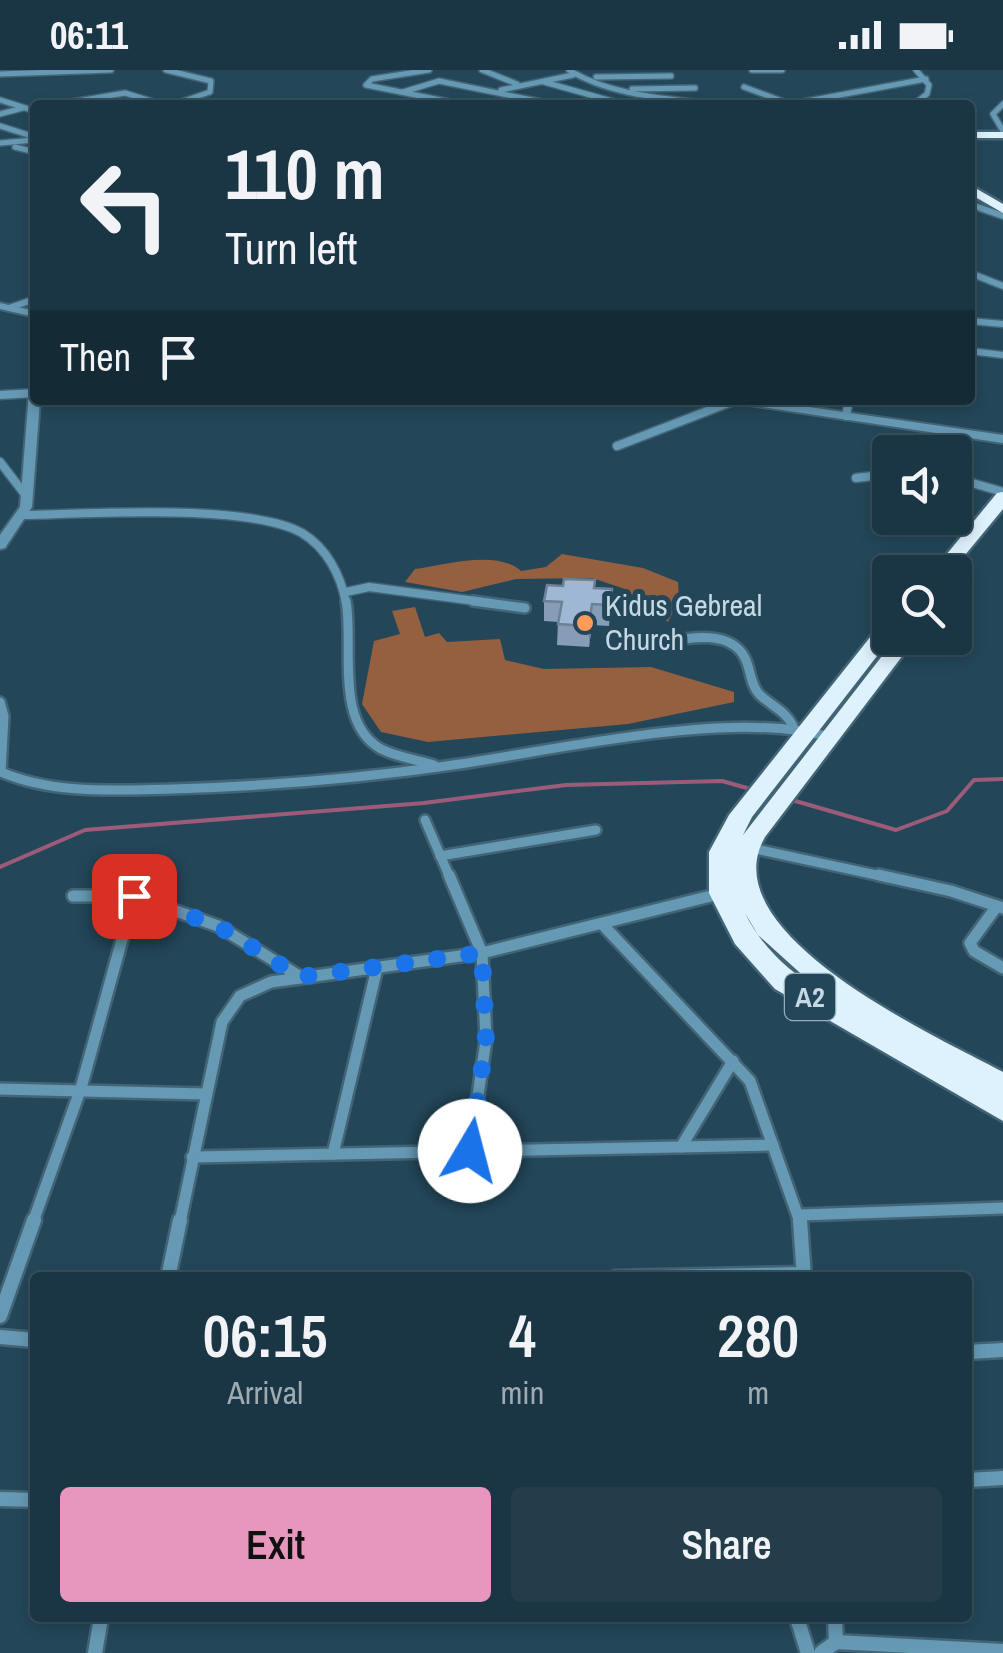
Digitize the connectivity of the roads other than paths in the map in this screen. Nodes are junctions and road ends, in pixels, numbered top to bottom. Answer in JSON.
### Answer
{"nodes":[{"id":1,"x":111,"y":70,"type":"edge"},
{"id":2,"x":166,"y":70,"type":"edge"},
{"id":3,"x":374,"y":70,"type":"edge"},
{"id":4,"x":429,"y":70,"type":"edge"},
{"id":5,"x":482,"y":70,"type":"edge"},
{"id":6,"x":752,"y":70,"type":"edge"},
{"id":7,"x":782,"y":70,"type":"edge"},
{"id":8,"x":916,"y":70,"type":"edge"},
{"id":9,"x":642,"y":73,"type":"edge"},
{"id":10,"x":0,"y":74,"type":"edge"},
{"id":11,"x":574,"y":74,"type":"edge"},
{"id":12,"x":388,"y":76,"type":"junction"},
{"id":13,"x":671,"y":76,"type":"dead end"},
{"id":14,"x":926,"y":79,"type":"junction"},
{"id":15,"x":544,"y":82,"type":"junction"},
{"id":16,"x":523,"y":85,"type":"junction"},
{"id":17,"x":744,"y":87,"type":"dead end"},
{"id":18,"x":695,"y":88,"type":"dead end"},
{"id":19,"x":621,"y":89,"type":"junction"},
{"id":20,"x":494,"y":92,"type":"junction"},
{"id":21,"x":400,"y":93,"type":"junction"},
{"id":22,"x":818,"y":99,"type":"junction"},
{"id":23,"x":0,"y":100,"type":"edge"},
{"id":24,"x":84,"y":100,"type":"edge"},
{"id":25,"x":148,"y":100,"type":"edge"},
{"id":26,"x":187,"y":100,"type":"edge"},
{"id":27,"x":438,"y":100,"type":"edge"},
{"id":28,"x":530,"y":100,"type":"edge"},
{"id":29,"x":608,"y":100,"type":"edge"},
{"id":30,"x":670,"y":100,"type":"edge"},
{"id":31,"x":778,"y":100,"type":"edge"},
{"id":32,"x":812,"y":100,"type":"edge"},
{"id":33,"x":822,"y":100,"type":"edge"},
{"id":34,"x":920,"y":100,"type":"edge"},
{"id":35,"x":1003,"y":104,"type":"edge"},
{"id":36,"x":25,"y":108,"type":"junction"},
{"id":37,"x":30,"y":108,"type":"edge"},
{"id":38,"x":0,"y":114,"type":"edge"},
{"id":39,"x":0,"y":129,"type":"edge"},
{"id":40,"x":1003,"y":132,"type":"edge"},
{"id":41,"x":976,"y":133,"type":"edge"},
{"id":42,"x":30,"y":136,"type":"edge"},
{"id":43,"x":30,"y":139,"type":"edge"},
{"id":44,"x":0,"y":144,"type":"edge"},
{"id":45,"x":9,"y":145,"type":"junction"},
{"id":46,"x":30,"y":151,"type":"edge"},
{"id":47,"x":975,"y":189,"type":"edge"},
{"id":48,"x":975,"y":205,"type":"edge"},
{"id":49,"x":1003,"y":209,"type":"edge"},
{"id":50,"x":975,"y":276,"type":"edge"},
{"id":51,"x":1003,"y":286,"type":"edge"},
{"id":52,"x":30,"y":300,"type":"edge"},
{"id":53,"x":5,"y":307,"type":"edge"},
{"id":54,"x":30,"y":313,"type":"edge"},
{"id":55,"x":975,"y":322,"type":"edge"},
{"id":56,"x":1003,"y":324,"type":"edge"},
{"id":57,"x":975,"y":352,"type":"edge"},
{"id":58,"x":1003,"y":355,"type":"edge"},
{"id":59,"x":30,"y":392,"type":"edge"},
{"id":60,"x":0,"y":395,"type":"edge"},
{"id":61,"x":34,"y":405,"type":"edge"},
{"id":62,"x":729,"y":405,"type":"edge"},
{"id":63,"x":798,"y":405,"type":"edge"},
{"id":64,"x":812,"y":405,"type":"edge"},
{"id":65,"x":848,"y":409,"type":"edge"},
{"id":66,"x":1003,"y":437,"type":"edge"},
{"id":67,"x":617,"y":446,"type":"dead end"},
{"id":68,"x":0,"y":462,"type":"edge"},
{"id":69,"x":872,"y":476,"type":"edge"},
{"id":70,"x":856,"y":478,"type":"dead end"},
{"id":71,"x":972,"y":484,"type":"edge"},
{"id":72,"x":1003,"y":494,"type":"edge"},
{"id":73,"x":28,"y":498,"type":"junction"},
{"id":74,"x":23,"y":515,"type":"junction"},
{"id":75,"x":1003,"y":520,"type":"edge"},
{"id":76,"x":0,"y":545,"type":"edge"},
{"id":77,"x":963,"y":555,"type":"edge"},
{"id":78,"x":968,"y":555,"type":"edge"},
{"id":79,"x":346,"y":592,"type":"junction"},
{"id":80,"x":526,"y":608,"type":"dead end"},
{"id":81,"x":666,"y":642,"type":"dead end"},
{"id":82,"x":872,"y":649,"type":"edge"},
{"id":83,"x":888,"y":655,"type":"edge"},
{"id":84,"x":0,"y":702,"type":"edge"},
{"id":85,"x":810,"y":731,"type":"junction"},
{"id":86,"x":440,"y":766,"type":"junction"},
{"id":87,"x":1,"y":773,"type":"edge"},
{"id":88,"x":424,"y":820,"type":"dead end"},
{"id":89,"x":596,"y":830,"type":"dead end"},
{"id":90,"x":737,"y":845,"type":"junction"},
{"id":91,"x":440,"y":856,"type":"junction"},
{"id":92,"x":733,"y":891,"type":"junction"},
{"id":93,"x":73,"y":896,"type":"dead end"},
{"id":94,"x":134,"y":896,"type":"junction"},
{"id":95,"x":1000,"y":907,"type":"edge"},
{"id":96,"x":602,"y":924,"type":"junction"},
{"id":97,"x":482,"y":953,"type":"junction"},
{"id":98,"x":377,"y":968,"type":"junction"},
{"id":99,"x":1003,"y":968,"type":"edge"},
{"id":100,"x":300,"y":977,"type":"junction"},
{"id":101,"x":733,"y":1061,"type":"junction"},
{"id":102,"x":1003,"y":1085,"type":"edge"},
{"id":103,"x":80,"y":1088,"type":"junction"},
{"id":104,"x":0,"y":1089,"type":"edge"},
{"id":105,"x":206,"y":1094,"type":"junction"},
{"id":106,"x":1003,"y":1110,"type":"edge"},
{"id":107,"x":774,"y":1145,"type":"junction"},
{"id":108,"x":681,"y":1147,"type":"junction"},
{"id":109,"x":470,"y":1151,"type":"junction"},
{"id":110,"x":332,"y":1154,"type":"junction"},
{"id":111,"x":192,"y":1157,"type":"junction"},
{"id":112,"x":1003,"y":1208,"type":"edge"},
{"id":113,"x":800,"y":1216,"type":"junction"},
{"id":114,"x":169,"y":1272,"type":"edge"},
{"id":115,"x":804,"y":1272,"type":"edge"},
{"id":116,"x":0,"y":1316,"type":"edge"},
{"id":117,"x":0,"y":1337,"type":"edge"},
{"id":118,"x":30,"y":1340,"type":"edge"},
{"id":119,"x":1003,"y":1350,"type":"edge"},
{"id":120,"x":972,"y":1352,"type":"edge"},
{"id":121,"x":1003,"y":1478,"type":"edge"},
{"id":122,"x":972,"y":1480,"type":"edge"},
{"id":123,"x":0,"y":1499,"type":"edge"},
{"id":124,"x":30,"y":1500,"type":"edge"},
{"id":125,"x":100,"y":1622,"type":"edge"},
{"id":126,"x":797,"y":1622,"type":"edge"},
{"id":127,"x":834,"y":1622,"type":"edge"},
{"id":128,"x":836,"y":1642,"type":"junction"},
{"id":129,"x":1003,"y":1651,"type":"edge"},
{"id":130,"x":95,"y":1653,"type":"edge"},
{"id":131,"x":808,"y":1653,"type":"edge"},
{"id":132,"x":821,"y":1653,"type":"edge"}],
"edges":[{"from":1,"to":10,"type":"street"},
{"from":2,"to":26,"type":"street"},
{"from":3,"to":12,"type":"street"},
{"from":4,"to":12,"type":"street"},
{"from":5,"to":16,"type":"street"},
{"from":6,"to":7,"type":"street"},
{"from":8,"to":14,"type":"street"},
{"from":9,"to":11,"type":"street"},
{"from":9,"to":13,"type":"street"},
{"from":11,"to":15,"type":"street"},
{"from":11,"to":19,"type":"street"},
{"from":12,"to":21,"type":"street"},
{"from":14,"to":22,"type":"street"},
{"from":14,"to":34,"type":"street"},
{"from":15,"to":16,"type":"street"},
{"from":15,"to":29,"type":"street"},
{"from":16,"to":20,"type":"street"},
{"from":17,"to":31,"type":"street"},
{"from":18,"to":19,"type":"street"},
{"from":19,"to":30,"type":"street"},
{"from":20,"to":21,"type":"street"},
{"from":20,"to":28,"type":"street"},
{"from":21,"to":27,"type":"street"},
{"from":22,"to":32,"type":"street"},
{"from":22,"to":33,"type":"street"},
{"from":23,"to":36,"type":"street"},
{"from":24,"to":25,"type":"street"},
{"from":35,"to":40,"type":"street"},
{"from":36,"to":37,"type":"street"},
{"from":36,"to":38,"type":"street"},
{"from":39,"to":42,"type":"street"},
{"from":40,"to":41,"type":"highway"},
{"from":43,"to":45,"type":"street"},
{"from":44,"to":45,"type":"street"},
{"from":45,"to":46,"type":"street"},
{"from":47,"to":49,"type":"highway"},
{"from":48,"to":49,"type":"street"},
{"from":50,"to":51,"type":"street"},
{"from":52,"to":53,"type":"street"},
{"from":53,"to":54,"type":"street"},
{"from":55,"to":56,"type":"street"},
{"from":57,"to":58,"type":"street"},
{"from":59,"to":60,"type":"street"},
{"from":61,"to":73,"type":"street"},
{"from":62,"to":67,"type":"street"},
{"from":63,"to":65,"type":"street"},
{"from":64,"to":65,"type":"street"},
{"from":65,"to":66,"type":"street"},
{"from":68,"to":73,"type":"street"},
{"from":69,"to":70,"type":"street"},
{"from":71,"to":72,"type":"street"},
{"from":72,"to":77,"type":"highway"},
{"from":73,"to":74,"type":"street"},
{"from":74,"to":76,"type":"street"},
{"from":74,"to":79,"type":"street"},
{"from":75,"to":78,"type":"highway"},
{"from":79,"to":80,"type":"street"},
{"from":79,"to":86,"type":"street"},
{"from":81,"to":85,"type":"street"},
{"from":82,"to":85,"type":"highway","number":"A2"},
{"from":83,"to":85,"type":"highway","number":"A2"},
{"from":84,"to":87,"type":"street"},
{"from":85,"to":86,"type":"street"},
{"from":85,"to":90,"type":"highway","number":"A2"},
{"from":86,"to":87,"type":"street"},
{"from":88,"to":91,"type":"street"},
{"from":89,"to":91,"type":"street"},
{"from":90,"to":92,"type":"highway","number":"A2"},
{"from":90,"to":95,"type":"street"},
{"from":91,"to":97,"type":"street"},
{"from":92,"to":96,"type":"street"},
{"from":92,"to":102,"type":"highway","number":"A2"},
{"from":92,"to":106,"type":"highway","number":"A2"},
{"from":93,"to":94,"type":"street"},
{"from":94,"to":100,"type":"street"},
{"from":94,"to":103,"type":"street"},
{"from":95,"to":99,"type":"street"},
{"from":96,"to":97,"type":"street"},
{"from":96,"to":101,"type":"street"},
{"from":97,"to":98,"type":"street"},
{"from":97,"to":109,"type":"street"},
{"from":98,"to":100,"type":"street"},
{"from":98,"to":110,"type":"street"},
{"from":100,"to":105,"type":"street"},
{"from":101,"to":107,"type":"street"},
{"from":101,"to":108,"type":"street"},
{"from":103,"to":104,"type":"street"},
{"from":103,"to":105,"type":"street"},
{"from":103,"to":116,"type":"street"},
{"from":105,"to":111,"type":"street"},
{"from":107,"to":108,"type":"street"},
{"from":107,"to":113,"type":"street"},
{"from":108,"to":109,"type":"street"},
{"from":109,"to":110,"type":"street"},
{"from":110,"to":111,"type":"street"},
{"from":111,"to":114,"type":"street"},
{"from":112,"to":113,"type":"street"},
{"from":113,"to":115,"type":"street"},
{"from":117,"to":118,"type":"street"},
{"from":119,"to":120,"type":"street"},
{"from":121,"to":122,"type":"street"},
{"from":123,"to":124,"type":"street"},
{"from":125,"to":130,"type":"street"},
{"from":126,"to":131,"type":"street"},
{"from":127,"to":128,"type":"street"},
{"from":128,"to":129,"type":"street"},
{"from":128,"to":132,"type":"street"}]}
